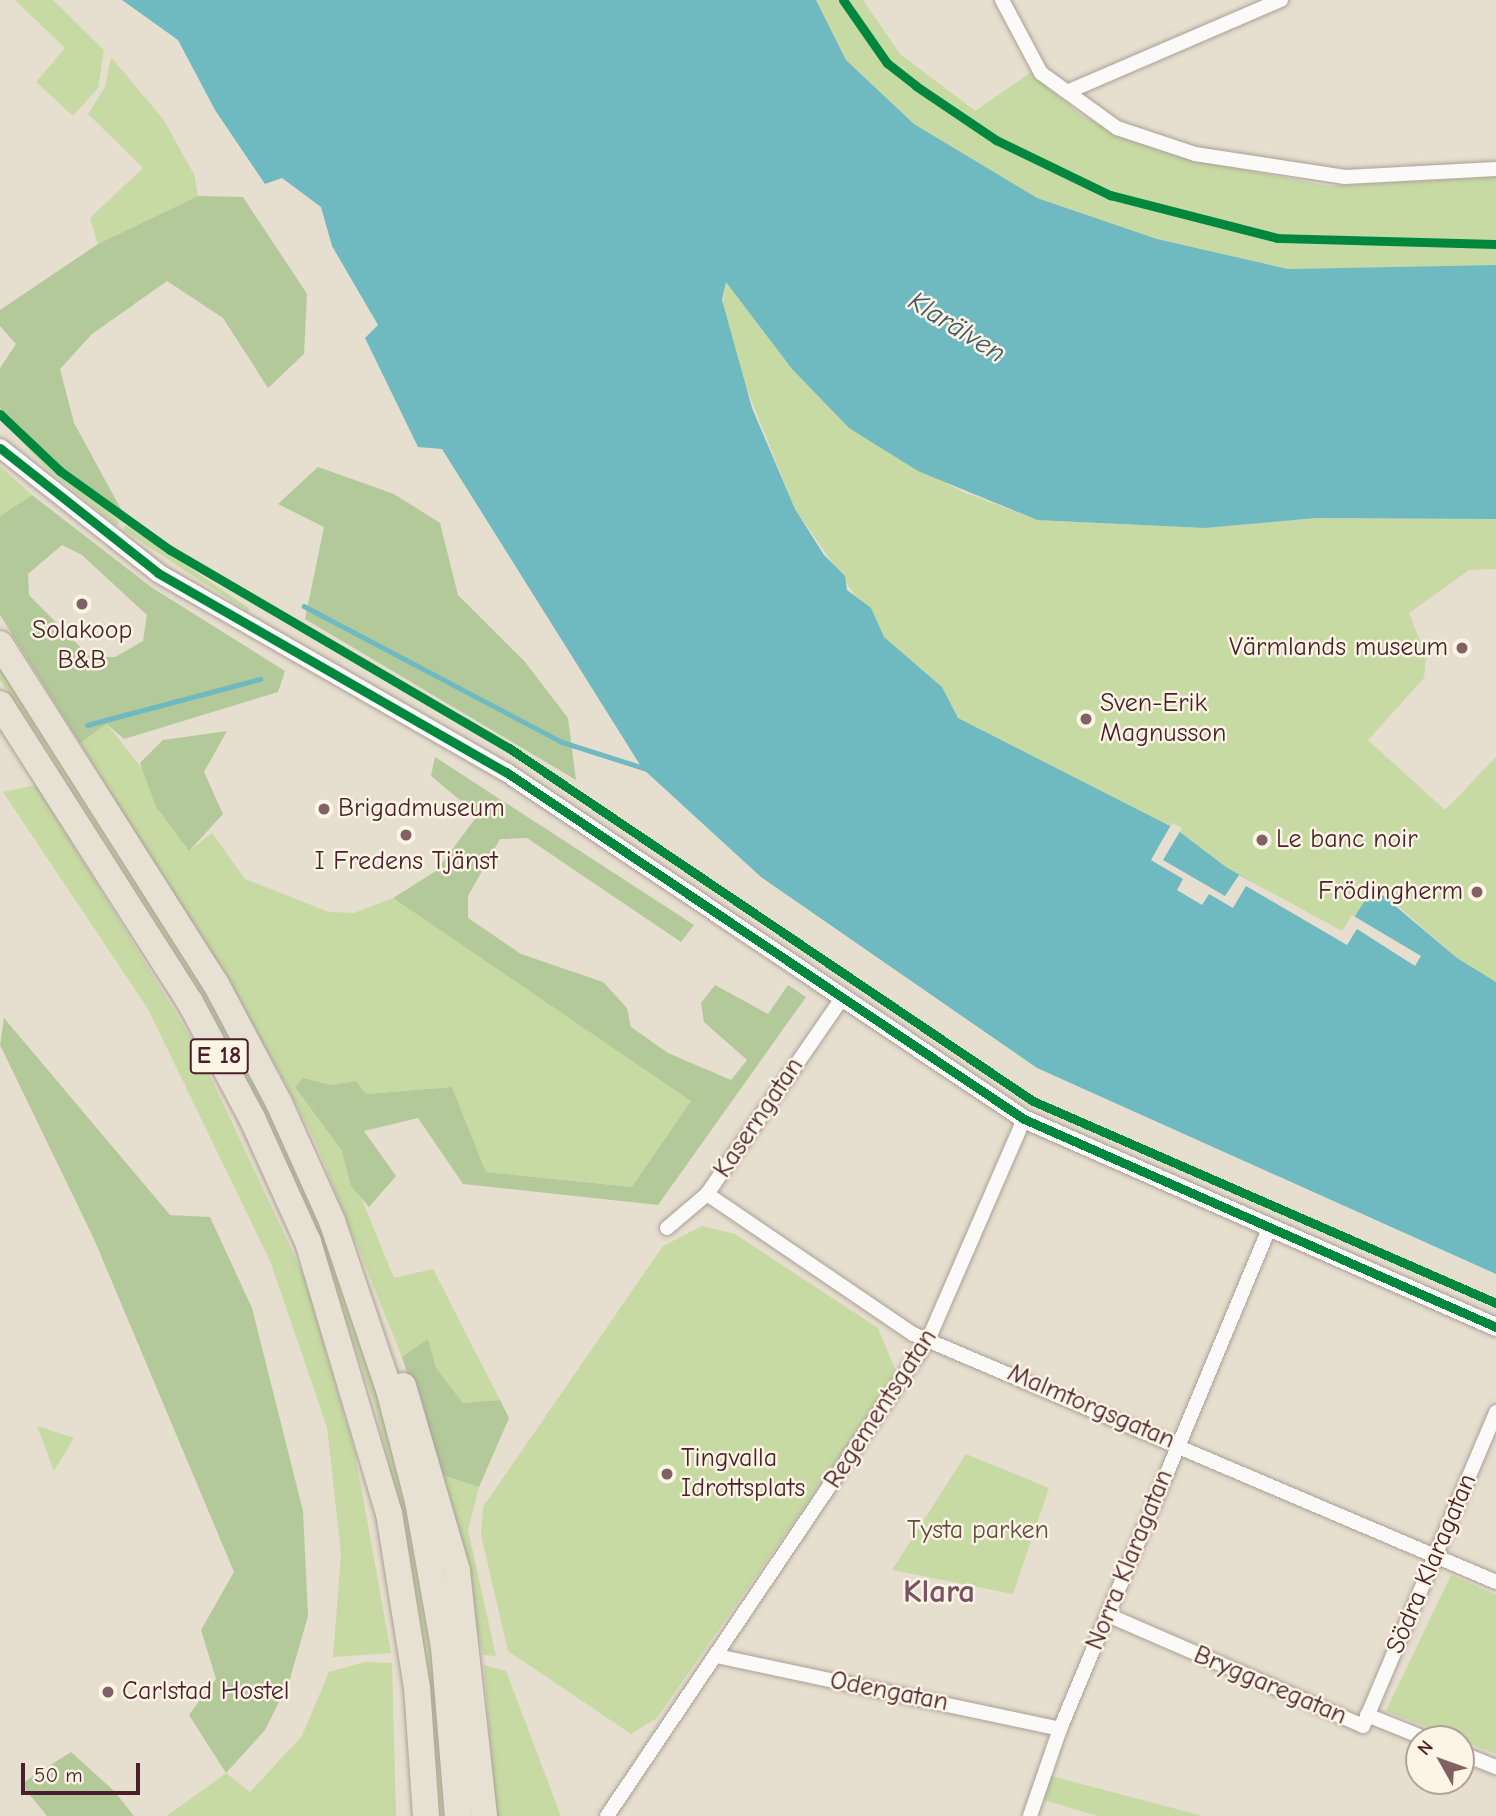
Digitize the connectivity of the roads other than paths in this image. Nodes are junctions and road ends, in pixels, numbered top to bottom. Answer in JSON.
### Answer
{"nodes":[{"id":1,"x":1002,"y":0,"type":"edge"},
{"id":2,"x":1282,"y":0,"type":"edge"},
{"id":3,"x":1067,"y":92,"type":"junction"},
{"id":4,"x":1496,"y":169,"type":"edge"},
{"id":5,"x":0,"y":448,"type":"edge"},
{"id":6,"x":0,"y":644,"type":"edge"},
{"id":7,"x":0,"y":704,"type":"edge"},
{"id":8,"x":843,"y":998,"type":"junction"},
{"id":9,"x":1024,"y":1119,"type":"junction"},
{"id":10,"x":707,"y":1194,"type":"junction"},
{"id":11,"x":667,"y":1228,"type":"dead end"},
{"id":12,"x":1269,"y":1229,"type":"junction"},
{"id":13,"x":357,"y":1288,"type":"junction"},
{"id":14,"x":1496,"y":1327,"type":"edge"},
{"id":15,"x":928,"y":1340,"type":"junction"},
{"id":16,"x":1496,"y":1412,"type":"edge"},
{"id":17,"x":1178,"y":1444,"type":"junction"},
{"id":18,"x":1436,"y":1555,"type":"junction"},
{"id":19,"x":1496,"y":1582,"type":"edge"},
{"id":20,"x":1108,"y":1615,"type":"junction"},
{"id":21,"x":717,"y":1656,"type":"junction"},
{"id":22,"x":1367,"y":1715,"type":"junction"},
{"id":23,"x":421,"y":1727,"type":"junction"},
{"id":24,"x":1060,"y":1729,"type":"junction"},
{"id":25,"x":1405,"y":1730,"type":"edge"},
{"id":26,"x":1475,"y":1759,"type":"edge"},
{"id":27,"x":1496,"y":1768,"type":"edge"},
{"id":28,"x":413,"y":1816,"type":"edge"},
{"id":29,"x":426,"y":1816,"type":"edge"},
{"id":30,"x":458,"y":1816,"type":"edge"},
{"id":31,"x":484,"y":1816,"type":"edge"},
{"id":32,"x":607,"y":1816,"type":"edge"},
{"id":33,"x":1030,"y":1816,"type":"edge"}],
"edges":[{"from":1,"to":3,"type":"street"},
{"from":2,"to":3,"type":"street"},
{"from":3,"to":4,"type":"street"},
{"from":5,"to":8,"type":"street"},
{"from":6,"to":13,"type":"highway","number":"E 18"},
{"from":7,"to":23,"type":"highway","number":"E 18"},
{"from":8,"to":9,"type":"street"},
{"from":8,"to":10,"type":"street","name":"Kaserngatan"},
{"from":9,"to":12,"type":"street"},
{"from":9,"to":15,"type":"street","name":"Regementsgatan"},
{"from":10,"to":11,"type":"street","name":"Kaserngatan"},
{"from":10,"to":15,"type":"street","name":"Malmtorgsgatan"},
{"from":12,"to":14,"type":"street"},
{"from":12,"to":17,"type":"street","name":"Norra Klaragatan"},
{"from":13,"to":30,"type":"highway","number":"E 18"},
{"from":13,"to":31,"type":"highway"},
{"from":15,"to":17,"type":"street","name":"Malmtorgsgatan"},
{"from":15,"to":21,"type":"street","name":"Regementsgatan"},
{"from":16,"to":18,"type":"street","name":"Södra Klaragatan"},
{"from":17,"to":18,"type":"street","name":"Malmtorgsgatan"},
{"from":17,"to":20,"type":"street","name":"Norra Klaragatan"},
{"from":18,"to":19,"type":"street","name":"Malmtorgsgatan"},
{"from":18,"to":22,"type":"street","name":"Södra Klaragatan"},
{"from":20,"to":22,"type":"street","name":"Bryggaregatan"},
{"from":20,"to":24,"type":"street","name":"Norra Klaragatan"},
{"from":21,"to":24,"type":"street","name":"Odengatan"},
{"from":21,"to":32,"type":"street","name":"Regementsgatan"},
{"from":22,"to":25,"type":"street","name":"Bryggaregatan"},
{"from":23,"to":28,"type":"highway"},
{"from":23,"to":29,"type":"highway","number":"E 18"},
{"from":24,"to":33,"type":"street","name":"Norra Klaragatan"},
{"from":26,"to":27,"type":"street"}]}
